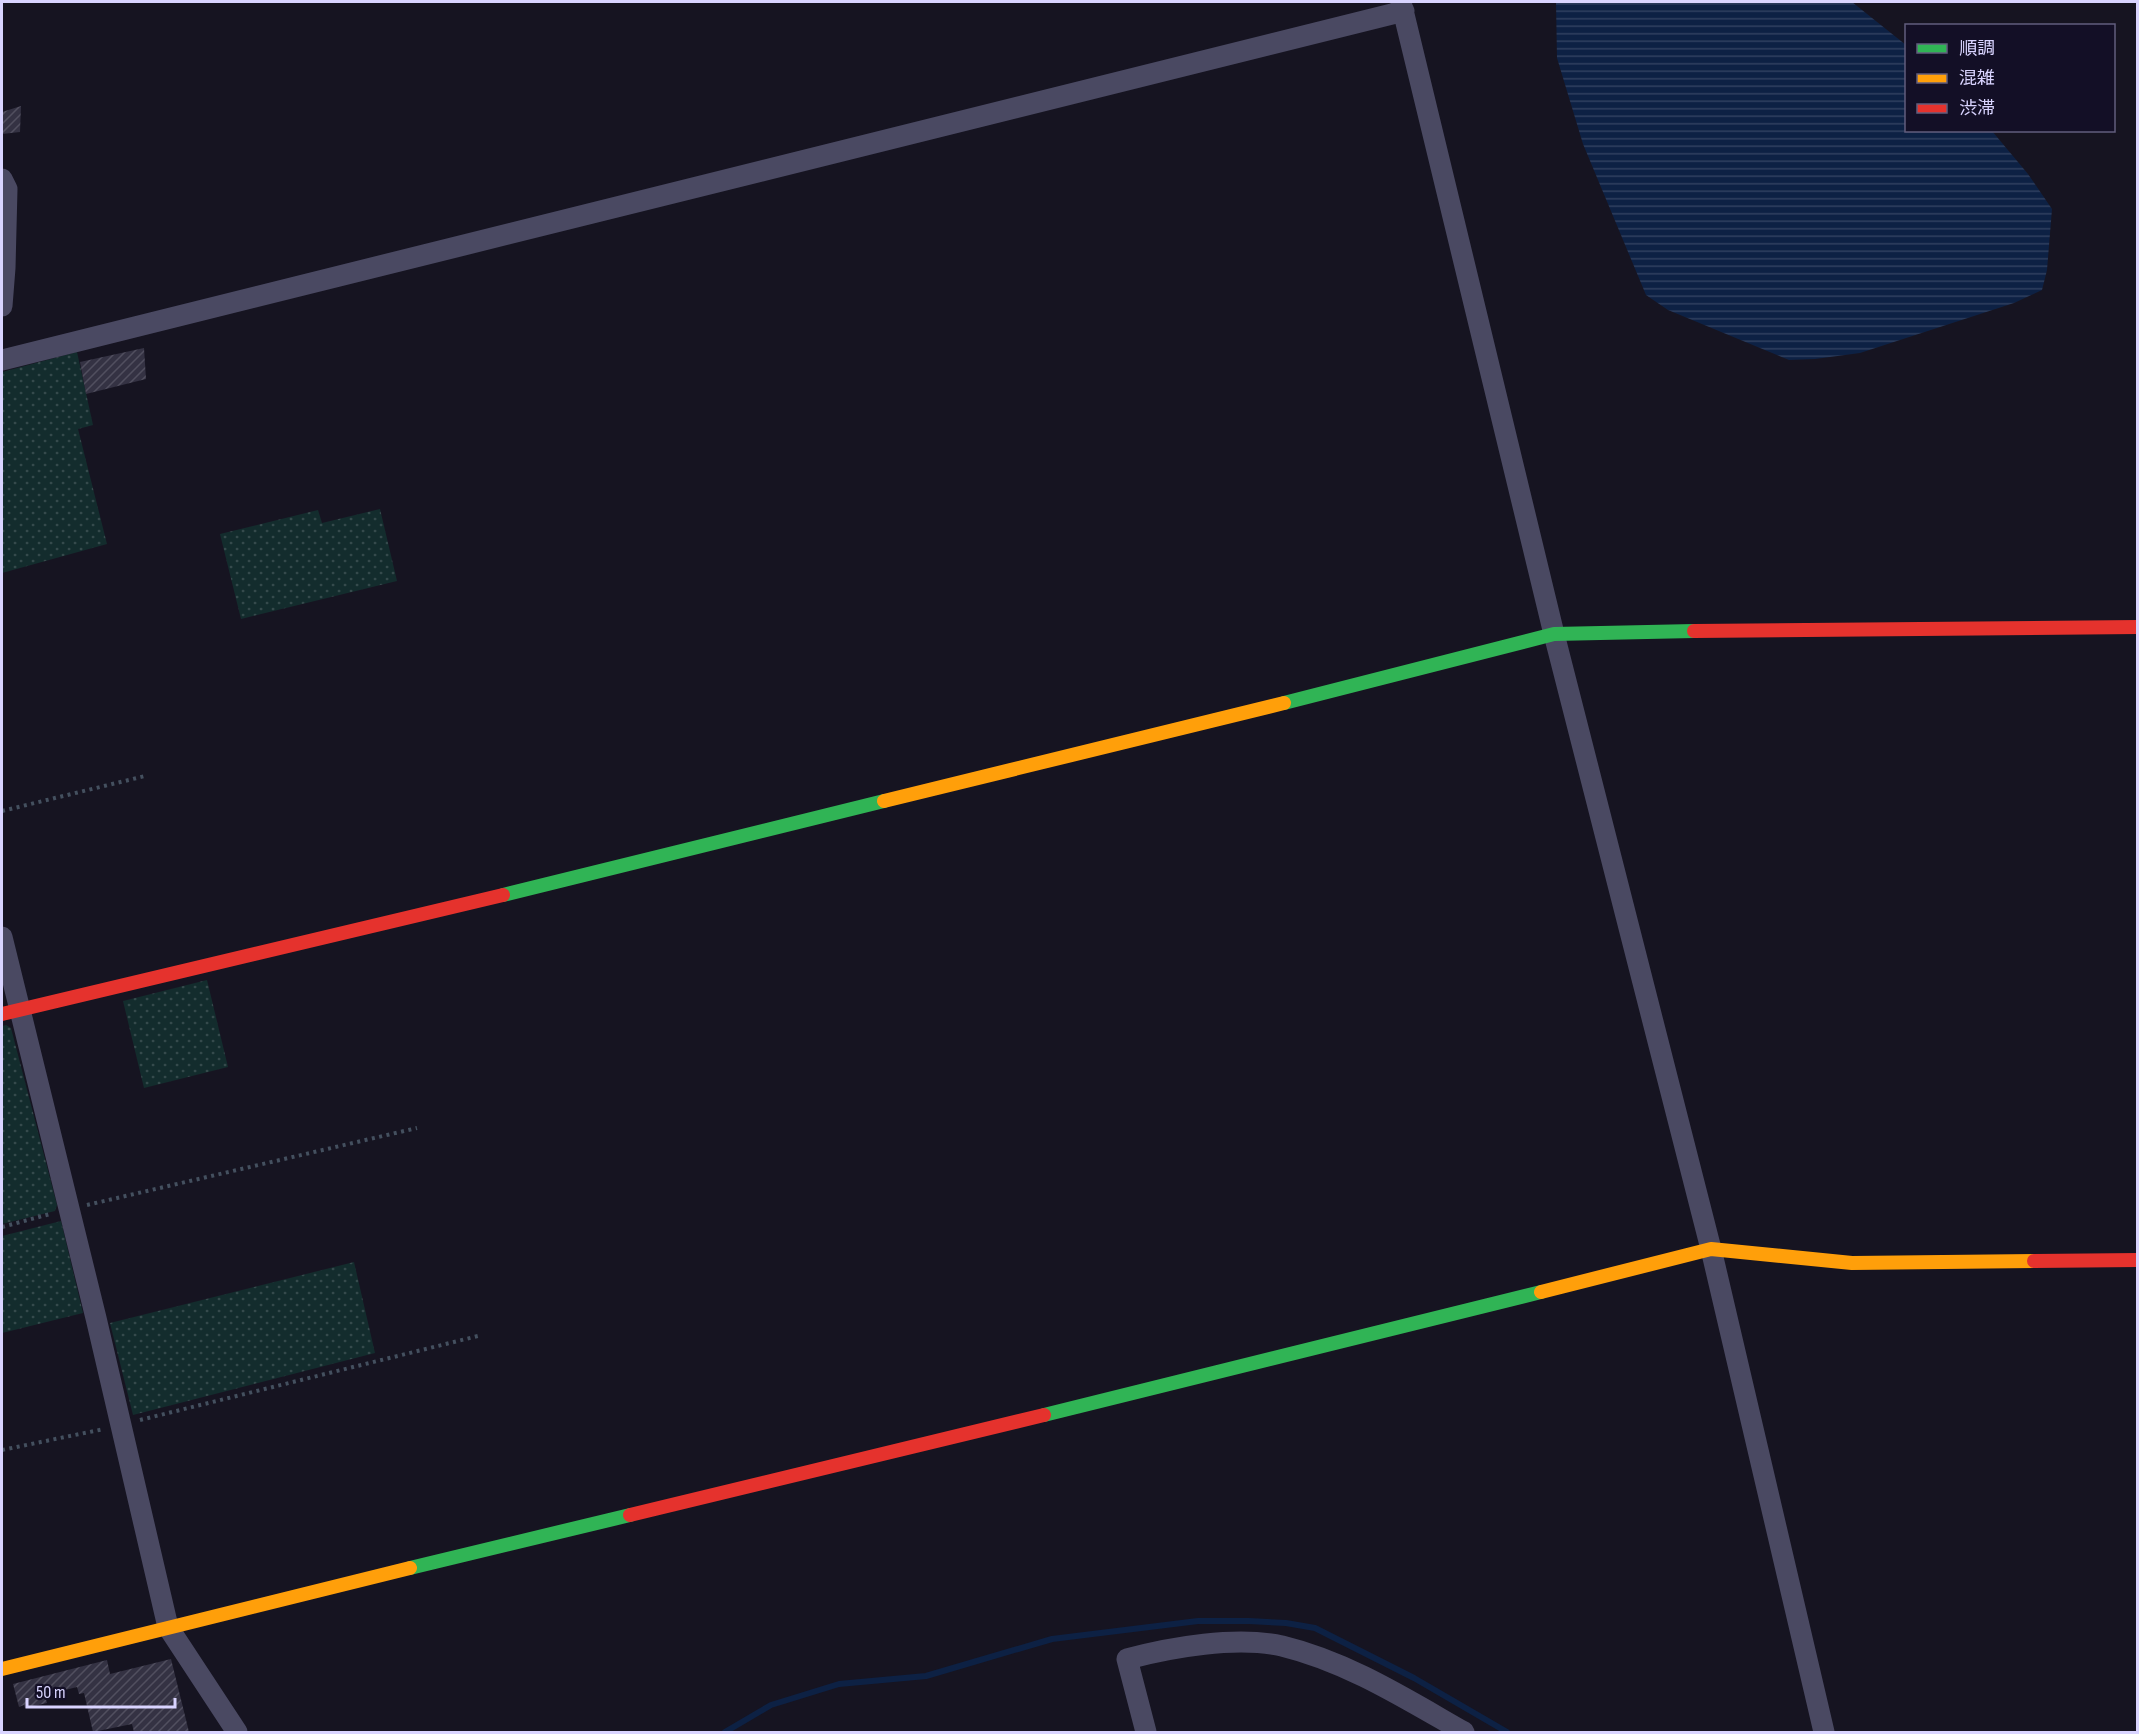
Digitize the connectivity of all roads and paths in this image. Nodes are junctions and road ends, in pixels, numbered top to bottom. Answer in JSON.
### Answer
{"nodes":[{"id":1,"x":1402,"y":6,"type":"edge"},
{"id":2,"x":2,"y":179,"type":"edge"},
{"id":3,"x":2,"y":306,"type":"edge"},
{"id":4,"x":2,"y":360,"type":"edge"},
{"id":5,"x":2138,"y":627,"type":"edge"},
{"id":6,"x":1554,"y":634,"type":"junction"},
{"id":7,"x":146,"y":776,"type":"dead end"},
{"id":8,"x":2,"y":811,"type":"edge"},
{"id":9,"x":2,"y":937,"type":"edge"},
{"id":10,"x":11,"y":1012,"type":"edge"},
{"id":11,"x":417,"y":1128,"type":"dead end"},
{"id":12,"x":69,"y":1210,"type":"junction"},
{"id":13,"x":2,"y":1227,"type":"edge"},
{"id":14,"x":1711,"y":1250,"type":"junction"},
{"id":15,"x":2138,"y":1260,"type":"edge"},
{"id":16,"x":482,"y":1335,"type":"dead end"},
{"id":17,"x":122,"y":1425,"type":"junction"},
{"id":18,"x":2,"y":1450,"type":"edge"},
{"id":19,"x":168,"y":1627,"type":"junction"},
{"id":20,"x":2,"y":1669,"type":"edge"},
{"id":21,"x":237,"y":1732,"type":"edge"},
{"id":22,"x":1146,"y":1732,"type":"edge"},
{"id":23,"x":1464,"y":1732,"type":"edge"},
{"id":24,"x":1824,"y":1732,"type":"edge"}],
"edges":[{"from":1,"to":4,"type":"street"},
{"from":1,"to":6,"type":"street"},
{"from":2,"to":3,"type":"street"},
{"from":5,"to":6,"type":"street"},
{"from":6,"to":10,"type":"street"},
{"from":6,"to":14,"type":"street"},
{"from":7,"to":8,"type":"path"},
{"from":9,"to":10,"type":"street"},
{"from":10,"to":12,"type":"street"},
{"from":11,"to":12,"type":"path"},
{"from":12,"to":13,"type":"path"},
{"from":12,"to":17,"type":"street"},
{"from":14,"to":15,"type":"street"},
{"from":14,"to":19,"type":"street"},
{"from":14,"to":24,"type":"street"},
{"from":16,"to":17,"type":"path"},
{"from":17,"to":18,"type":"path"},
{"from":17,"to":19,"type":"street"},
{"from":19,"to":20,"type":"street"},
{"from":19,"to":21,"type":"street"},
{"from":22,"to":23,"type":"street"}]}
